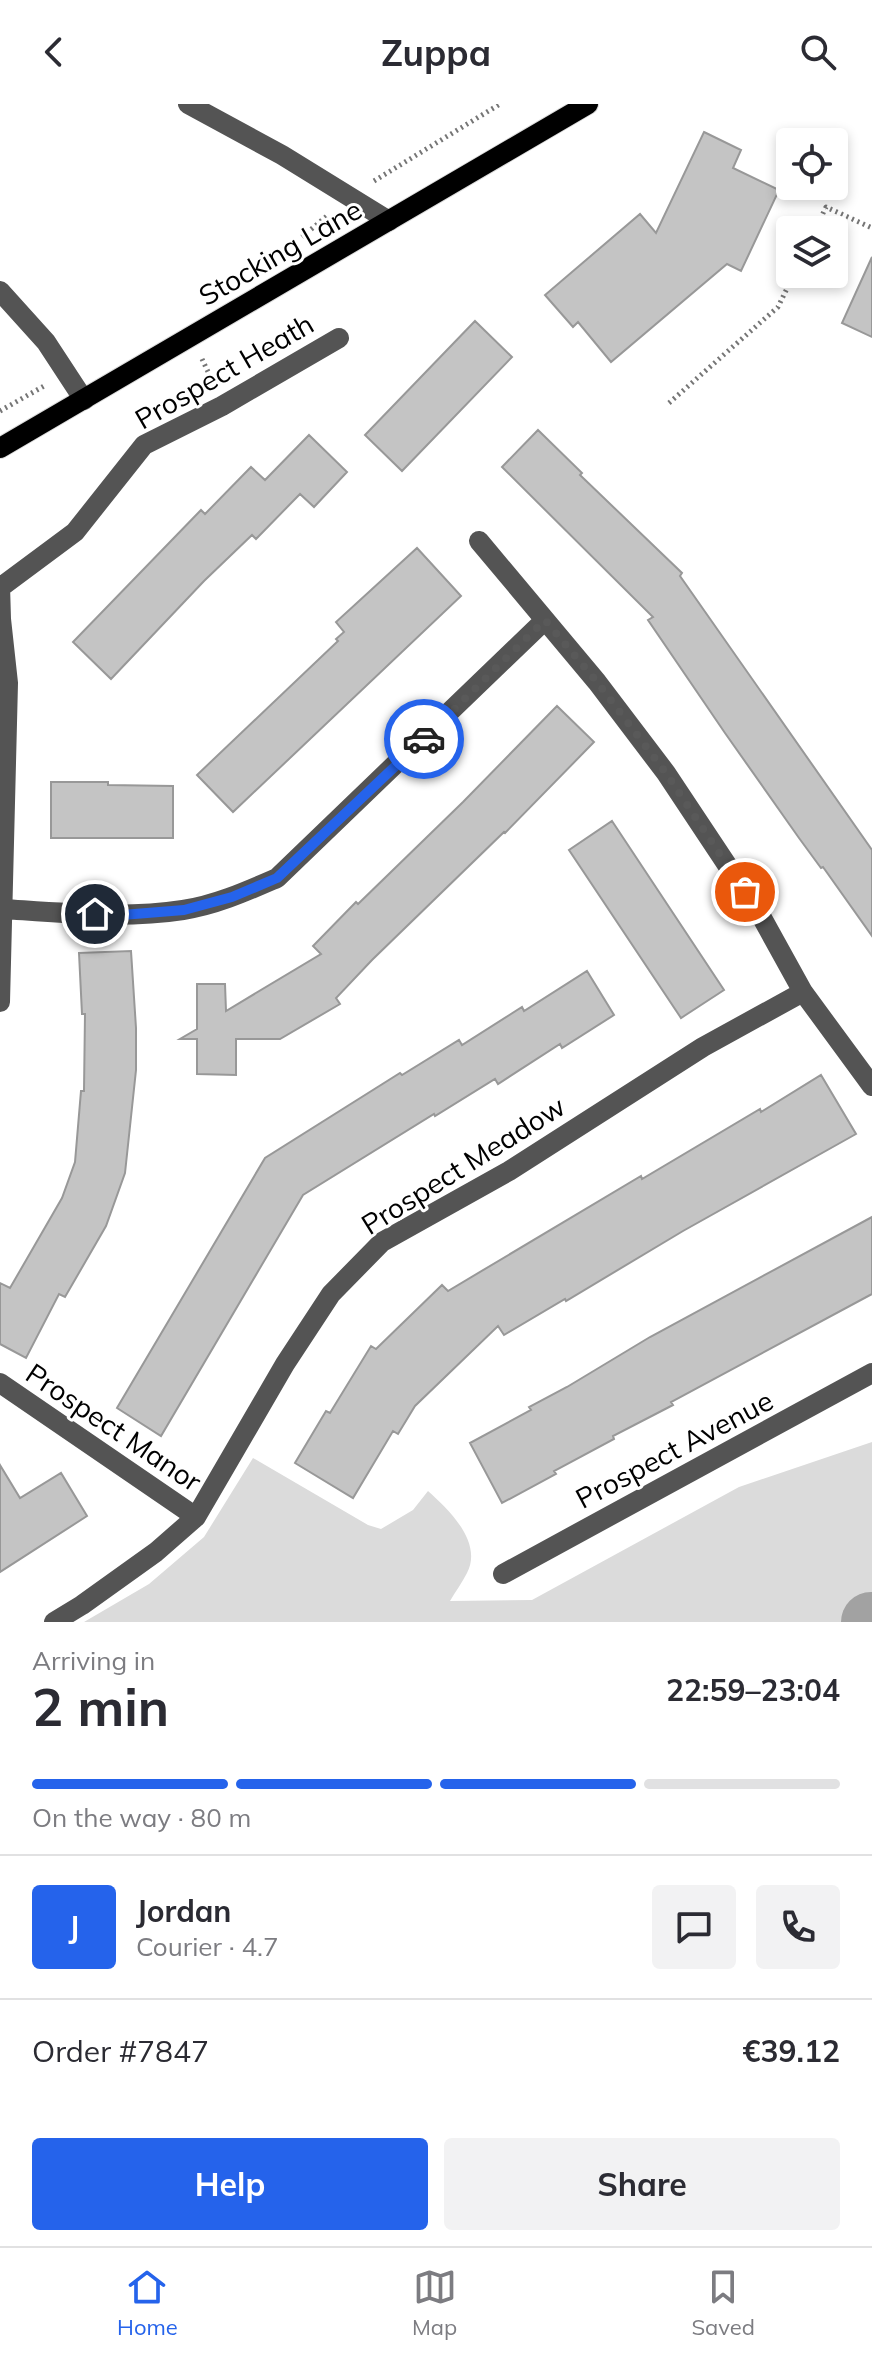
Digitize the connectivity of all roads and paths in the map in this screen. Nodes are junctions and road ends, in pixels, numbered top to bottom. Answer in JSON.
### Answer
{"nodes":[{"id":1,"x":188,"y":104,"type":"edge"},
{"id":2,"x":500,"y":104,"type":"edge"},
{"id":3,"x":588,"y":104,"type":"edge"},
{"id":4,"x":351,"y":196,"type":"junction"},
{"id":5,"x":822,"y":216,"type":"edge"},
{"id":6,"x":846,"y":216,"type":"edge"},
{"id":7,"x":848,"y":217,"type":"edge"},
{"id":8,"x":389,"y":221,"type":"junction"},
{"id":9,"x":872,"y":228,"type":"edge"},
{"id":10,"x":290,"y":245,"type":"dead end"},
{"id":11,"x":787,"y":288,"type":"edge"},
{"id":12,"x":0,"y":291,"type":"edge"},
{"id":13,"x":339,"y":338,"type":"dead end"},
{"id":14,"x":68,"y":373,"type":"junction"},
{"id":15,"x":84,"y":400,"type":"junction"},
{"id":16,"x":669,"y":403,"type":"dead end"},
{"id":17,"x":0,"y":411,"type":"edge"},
{"id":18,"x":0,"y":448,"type":"edge"},
{"id":19,"x":479,"y":541,"type":"dead end"},
{"id":20,"x":1,"y":586,"type":"edge"},
{"id":21,"x":545,"y":620,"type":"junction"},
{"id":22,"x":4,"y":909,"type":"junction"},
{"id":23,"x":803,"y":992,"type":"junction"},
{"id":24,"x":0,"y":1002,"type":"edge"},
{"id":25,"x":872,"y":1086,"type":"edge"},
{"id":26,"x":872,"y":1373,"type":"edge"},
{"id":27,"x":0,"y":1383,"type":"edge"},
{"id":28,"x":196,"y":1517,"type":"junction"},
{"id":29,"x":503,"y":1574,"type":"dead end"},
{"id":30,"x":54,"y":1622,"type":"edge"}],
"edges":[{"from":1,"to":4,"type":"street"},
{"from":2,"to":4,"type":"path"},
{"from":3,"to":8,"type":"main road","name":"Stocking Lane"},
{"from":4,"to":8,"type":"street"},
{"from":4,"to":10,"type":"path"},
{"from":5,"to":6,"type":"path"},
{"from":7,"to":9,"type":"path"},
{"from":8,"to":15,"type":"main road","name":"Stocking Lane"},
{"from":11,"to":16,"type":"path"},
{"from":12,"to":14,"type":"street"},
{"from":13,"to":20,"type":"street","name":"Prospect Heath"},
{"from":14,"to":15,"type":"street"},
{"from":14,"to":17,"type":"path"},
{"from":15,"to":18,"type":"main road","name":"Stocking Lane"},
{"from":19,"to":21,"type":"street"},
{"from":20,"to":22,"type":"street"},
{"from":21,"to":22,"type":"street"},
{"from":21,"to":23,"type":"street"},
{"from":22,"to":24,"type":"street"},
{"from":23,"to":25,"type":"street"},
{"from":23,"to":28,"type":"street","name":"Prospect Meadow"},
{"from":26,"to":29,"type":"street","name":"Prospect Avenue"},
{"from":27,"to":28,"type":"street","name":"Prospect Manor"},
{"from":28,"to":30,"type":"street","name":"Prospect Meadow"}]}
